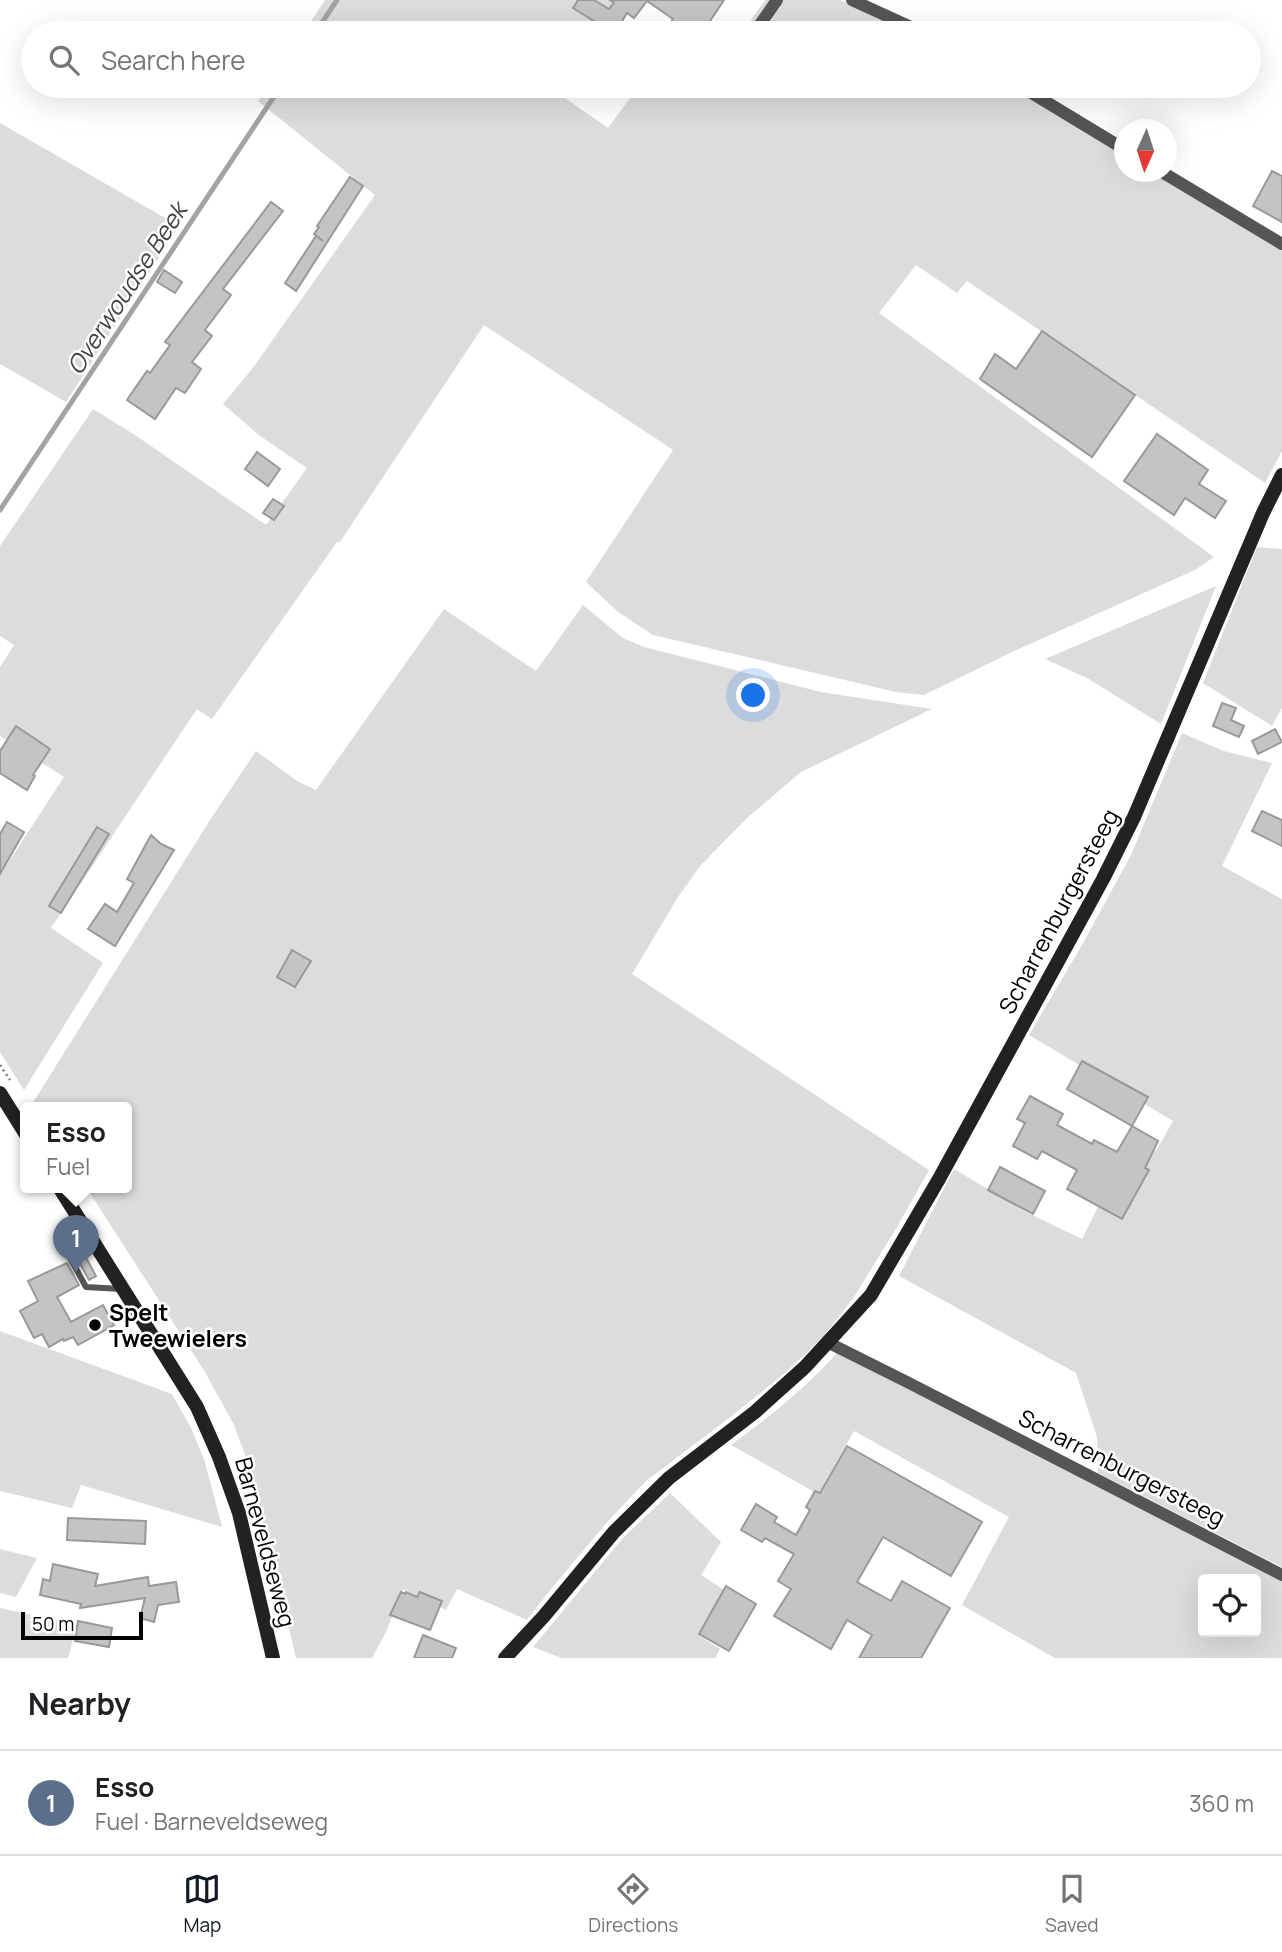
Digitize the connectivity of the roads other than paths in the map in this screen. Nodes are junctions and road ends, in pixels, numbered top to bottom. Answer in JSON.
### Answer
{"nodes":[{"id":1,"x":777,"y":0,"type":"edge"},
{"id":2,"x":852,"y":0,"type":"edge"},
{"id":3,"x":762,"y":21,"type":"edge"},
{"id":4,"x":898,"y":21,"type":"edge"},
{"id":5,"x":1040,"y":98,"type":"edge"},
{"id":6,"x":1114,"y":142,"type":"edge"},
{"id":7,"x":1177,"y":181,"type":"edge"},
{"id":8,"x":1282,"y":244,"type":"edge"},
{"id":9,"x":1282,"y":475,"type":"edge"},
{"id":10,"x":0,"y":1093,"type":"edge"},
{"id":11,"x":20,"y":1125,"type":"edge"},
{"id":12,"x":63,"y":1193,"type":"edge"},
{"id":13,"x":81,"y":1222,"type":"junction"},
{"id":14,"x":123,"y":1290,"type":"junction"},
{"id":15,"x":829,"y":1343,"type":"junction"},
{"id":16,"x":1282,"y":1575,"type":"edge"},
{"id":17,"x":274,"y":1658,"type":"edge"},
{"id":18,"x":505,"y":1658,"type":"edge"}],
"edges":[{"from":1,"to":3,"type":"street"},
{"from":2,"to":4,"type":"street"},
{"from":5,"to":6,"type":"street"},
{"from":7,"to":8,"type":"street"},
{"from":9,"to":15,"type":"street","name":"Scharrenburgersteeg"},
{"from":10,"to":11,"type":"street"},
{"from":12,"to":13,"type":"street","name":"Barneveldseweg"},
{"from":13,"to":14,"type":"street","name":"Barneveldseweg"},
{"from":13,"to":14,"type":"lane"},
{"from":14,"to":17,"type":"street","name":"Barneveldseweg"},
{"from":15,"to":16,"type":"street","name":"Scharrenburgersteeg"},
{"from":15,"to":18,"type":"street","name":"Scharrenburgersteeg"}]}
